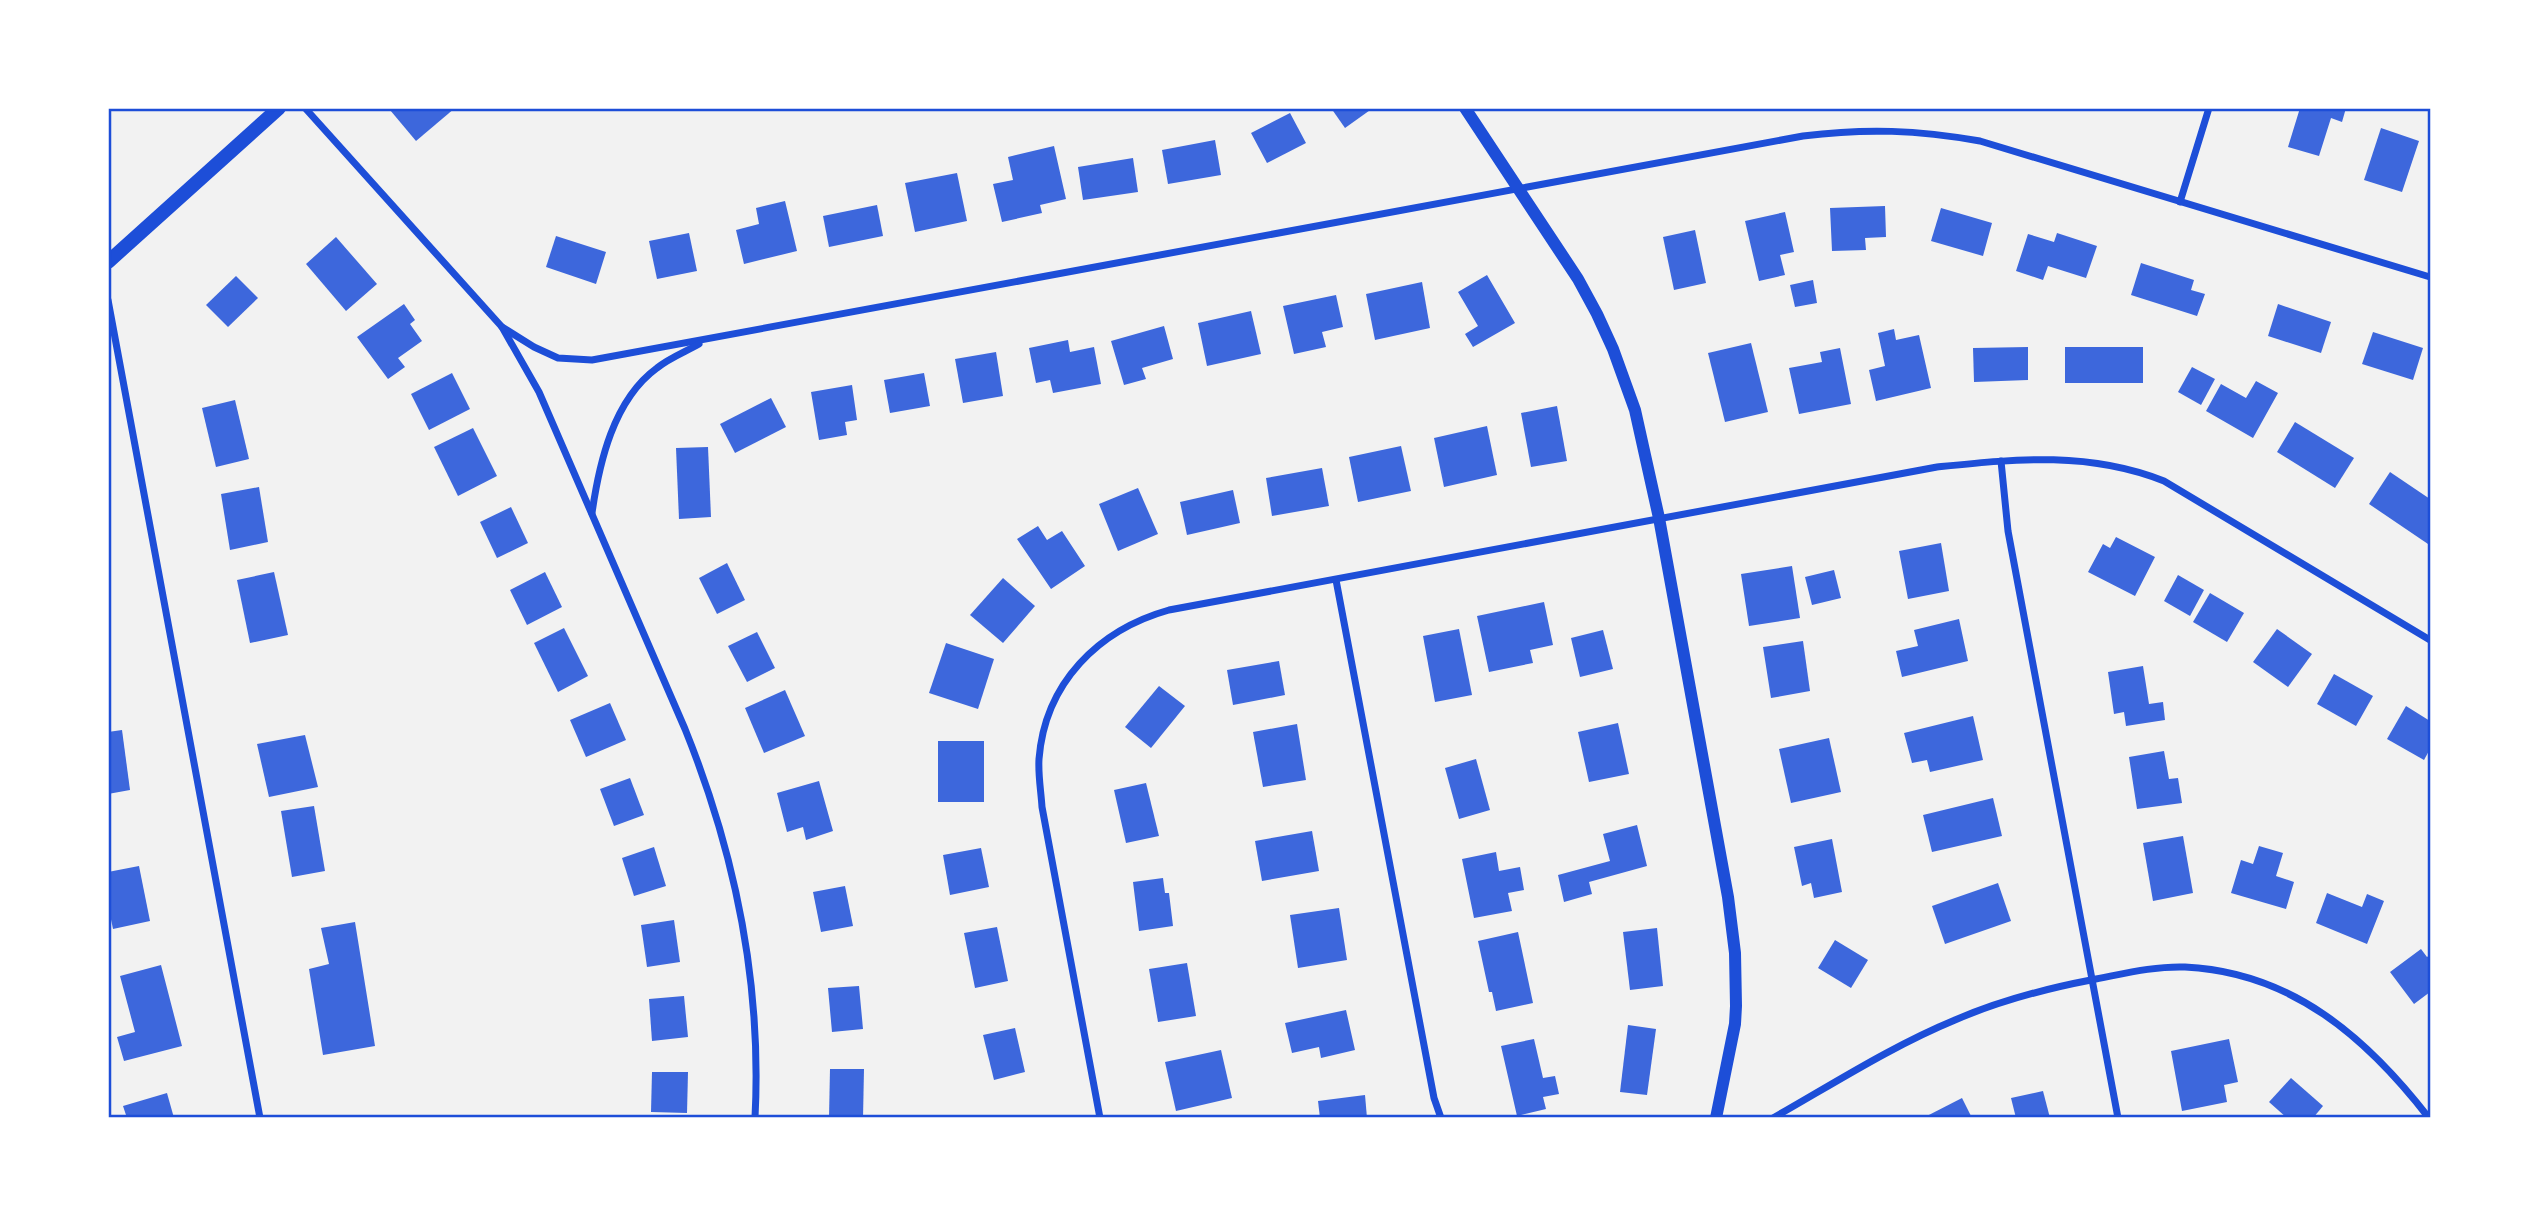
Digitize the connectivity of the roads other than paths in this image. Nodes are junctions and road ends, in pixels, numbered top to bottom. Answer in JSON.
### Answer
{"nodes":[{"id":1,"x":279,"y":108,"type":"edge"},
{"id":2,"x":305,"y":108,"type":"edge"},
{"id":3,"x":1465,"y":108,"type":"edge"},
{"id":4,"x":2209,"y":108,"type":"edge"},
{"id":5,"x":1519,"y":189,"type":"junction"},
{"id":6,"x":2180,"y":202,"type":"junction"},
{"id":7,"x":108,"y":262,"type":"edge"},
{"id":8,"x":2431,"y":277,"type":"edge"},
{"id":9,"x":108,"y":300,"type":"edge"},
{"id":10,"x":502,"y":327,"type":"junction"},
{"id":11,"x":706,"y":340,"type":"junction"},
{"id":12,"x":2001,"y":461,"type":"junction"},
{"id":13,"x":592,"y":516,"type":"junction"},
{"id":14,"x":1659,"y":518,"type":"junction"},
{"id":15,"x":1336,"y":580,"type":"junction"},
{"id":16,"x":2431,"y":640,"type":"edge"},
{"id":17,"x":2092,"y":980,"type":"junction"},
{"id":18,"x":260,"y":1118,"type":"edge"},
{"id":19,"x":755,"y":1118,"type":"edge"},
{"id":20,"x":1100,"y":1118,"type":"edge"},
{"id":21,"x":1441,"y":1118,"type":"edge"},
{"id":22,"x":1716,"y":1118,"type":"edge"},
{"id":23,"x":1773,"y":1118,"type":"edge"},
{"id":24,"x":2118,"y":1118,"type":"edge"},
{"id":25,"x":2429,"y":1118,"type":"edge"}],
"edges":[{"from":1,"to":7,"type":"main road"},
{"from":2,"to":10,"type":"street"},
{"from":3,"to":5,"type":"street"},
{"from":4,"to":6,"type":"street"},
{"from":5,"to":6,"type":"street"},
{"from":5,"to":11,"type":"street"},
{"from":5,"to":14,"type":"street"},
{"from":6,"to":8,"type":"street"},
{"from":9,"to":18,"type":"street"},
{"from":10,"to":11,"type":"street"},
{"from":10,"to":13,"type":"street"},
{"from":11,"to":13,"type":"street"},
{"from":12,"to":14,"type":"street"},
{"from":12,"to":16,"type":"street"},
{"from":12,"to":17,"type":"street"},
{"from":13,"to":19,"type":"street"},
{"from":14,"to":15,"type":"street"},
{"from":14,"to":22,"type":"street"},
{"from":15,"to":20,"type":"street"},
{"from":15,"to":21,"type":"street"},
{"from":17,"to":23,"type":"street"},
{"from":17,"to":24,"type":"street"},
{"from":17,"to":25,"type":"street"}]}
